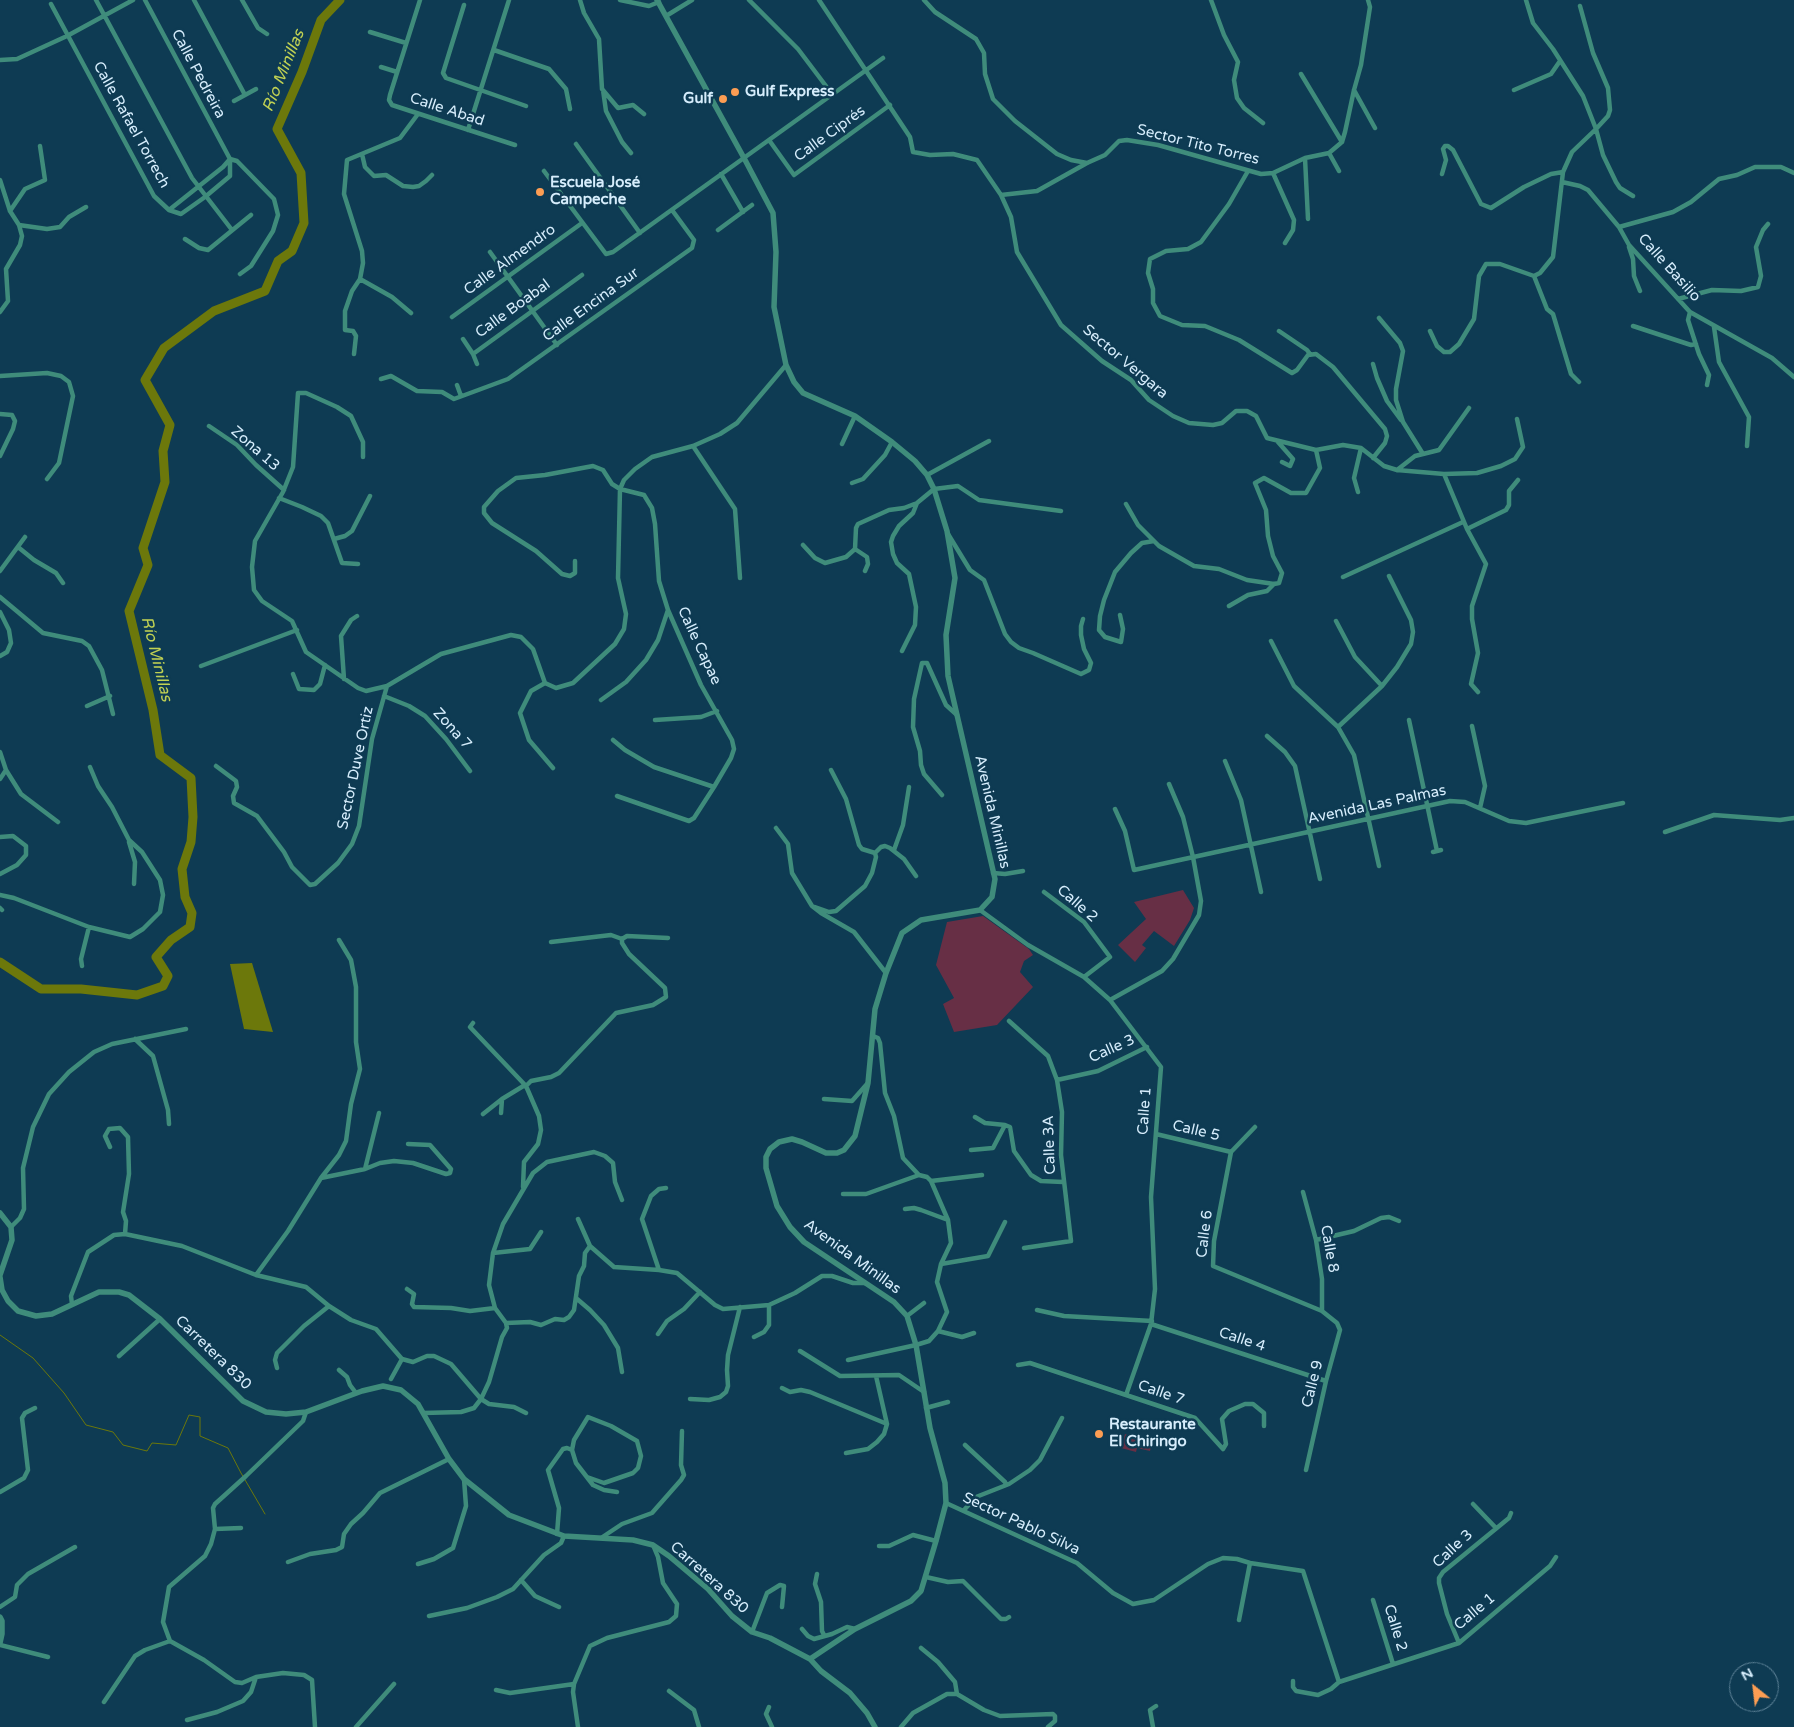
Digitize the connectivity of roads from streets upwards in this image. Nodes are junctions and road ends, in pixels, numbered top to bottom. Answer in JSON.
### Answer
{"nodes":[{"id":1,"x":96,"y":0,"type":"edge"},
{"id":2,"x":133,"y":0,"type":"edge"},
{"id":3,"x":145,"y":0,"type":"edge"},
{"id":4,"x":194,"y":0,"type":"edge"},
{"id":5,"x":242,"y":0,"type":"edge"},
{"id":6,"x":420,"y":0,"type":"edge"},
{"id":7,"x":509,"y":0,"type":"edge"},
{"id":8,"x":580,"y":0,"type":"edge"},
{"id":9,"x":620,"y":0,"type":"edge"},
{"id":10,"x":692,"y":0,"type":"edge"},
{"id":11,"x":748,"y":0,"type":"edge"},
{"id":12,"x":819,"y":0,"type":"edge"},
{"id":13,"x":924,"y":0,"type":"edge"},
{"id":14,"x":1211,"y":0,"type":"edge"},
{"id":15,"x":1368,"y":0,"type":"edge"},
{"id":16,"x":1526,"y":0,"type":"edge"},
{"id":17,"x":658,"y":1,"type":"edge"},
{"id":18,"x":51,"y":4,"type":"dead end"},
{"id":19,"x":464,"y":5,"type":"dead end"},
{"id":20,"x":1580,"y":6,"type":"dead end"},
{"id":21,"x":105,"y":16,"type":"junction"},
{"id":22,"x":666,"y":16,"type":"junction"},
{"id":23,"x":370,"y":32,"type":"dead end"},
{"id":24,"x":267,"y":34,"type":"dead end"},
{"id":25,"x":67,"y":36,"type":"junction"},
{"id":26,"x":406,"y":43,"type":"junction"},
{"id":27,"x":494,"y":50,"type":"junction"},
{"id":28,"x":883,"y":58,"type":"dead end"},
{"id":29,"x":0,"y":60,"type":"edge"},
{"id":30,"x":1560,"y":61,"type":"junction"},
{"id":31,"x":381,"y":67,"type":"dead end"},
{"id":32,"x":866,"y":70,"type":"junction"},
{"id":33,"x":397,"y":72,"type":"junction"},
{"id":34,"x":1301,"y":74,"type":"dead end"},
{"id":35,"x":256,"y":89,"type":"dead end"},
{"id":36,"x":602,"y":89,"type":"junction"},
{"id":37,"x":482,"y":90,"type":"junction"},
{"id":38,"x":1354,"y":90,"type":"junction"},
{"id":39,"x":1514,"y":90,"type":"dead end"},
{"id":40,"x":832,"y":94,"type":"junction"},
{"id":41,"x":245,"y":95,"type":"junction"},
{"id":42,"x":234,"y":101,"type":"dead end"},
{"id":43,"x":890,"y":105,"type":"junction"},
{"id":44,"x":526,"y":106,"type":"dead end"},
{"id":45,"x":570,"y":109,"type":"dead end"},
{"id":46,"x":418,"y":114,"type":"junction"},
{"id":47,"x":644,"y":114,"type":"dead end"},
{"id":48,"x":1262,"y":123,"type":"dead end"},
{"id":49,"x":1375,"y":128,"type":"dead end"},
{"id":50,"x":1596,"y":129,"type":"junction"},
{"id":51,"x":468,"y":130,"type":"junction"},
{"id":52,"x":769,"y":140,"type":"junction"},
{"id":53,"x":1342,"y":142,"type":"junction"},
{"id":54,"x":576,"y":144,"type":"dead end"},
{"id":55,"x":514,"y":145,"type":"dead end"},
{"id":56,"x":40,"y":146,"type":"dead end"},
{"id":57,"x":631,"y":153,"type":"dead end"},
{"id":58,"x":1329,"y":153,"type":"junction"},
{"id":59,"x":362,"y":154,"type":"junction"},
{"id":60,"x":744,"y":158,"type":"junction"},
{"id":61,"x":1305,"y":158,"type":"junction"},
{"id":62,"x":230,"y":159,"type":"junction"},
{"id":63,"x":1088,"y":163,"type":"junction"},
{"id":64,"x":544,"y":171,"type":"dead end"},
{"id":65,"x":1248,"y":171,"type":"junction"},
{"id":66,"x":1339,"y":171,"type":"dead end"},
{"id":67,"x":1563,"y":172,"type":"junction"},
{"id":68,"x":1273,"y":173,"type":"junction"},
{"id":69,"x":1794,"y":173,"type":"edge"},
{"id":70,"x":721,"y":174,"type":"junction"},
{"id":71,"x":1442,"y":174,"type":"dead end"},
{"id":72,"x":432,"y":175,"type":"dead end"},
{"id":73,"x":0,"y":180,"type":"edge"},
{"id":74,"x":1562,"y":182,"type":"junction"},
{"id":75,"x":198,"y":187,"type":"junction"},
{"id":76,"x":205,"y":196,"type":"junction"},
{"id":77,"x":1001,"y":196,"type":"junction"},
{"id":78,"x":1633,"y":196,"type":"dead end"},
{"id":79,"x":752,"y":206,"type":"dead end"},
{"id":80,"x":86,"y":207,"type":"dead end"},
{"id":81,"x":169,"y":210,"type":"junction"},
{"id":82,"x":672,"y":210,"type":"junction"},
{"id":83,"x":10,"y":211,"type":"junction"},
{"id":84,"x":743,"y":212,"type":"junction"},
{"id":85,"x":251,"y":216,"type":"dead end"},
{"id":86,"x":1308,"y":219,"type":"dead end"},
{"id":87,"x":582,"y":224,"type":"junction"},
{"id":88,"x":1768,"y":224,"type":"dead end"},
{"id":89,"x":19,"y":225,"type":"junction"},
{"id":90,"x":1619,"y":228,"type":"junction"},
{"id":91,"x":232,"y":230,"type":"junction"},
{"id":92,"x":718,"y":230,"type":"dead end"},
{"id":93,"x":640,"y":233,"type":"junction"},
{"id":94,"x":185,"y":239,"type":"dead end"},
{"id":95,"x":1285,"y":244,"type":"dead end"},
{"id":96,"x":1629,"y":245,"type":"junction"},
{"id":97,"x":490,"y":252,"type":"dead end"},
{"id":98,"x":240,"y":274,"type":"dead end"},
{"id":99,"x":582,"y":275,"type":"dead end"},
{"id":100,"x":1534,"y":276,"type":"junction"},
{"id":101,"x":508,"y":277,"type":"junction"},
{"id":102,"x":360,"y":279,"type":"junction"},
{"id":103,"x":1640,"y":291,"type":"dead end"},
{"id":104,"x":1678,"y":299,"type":"junction"},
{"id":105,"x":532,"y":311,"type":"junction"},
{"id":106,"x":0,"y":312,"type":"edge"},
{"id":107,"x":411,"y":312,"type":"dead end"},
{"id":108,"x":1690,"y":312,"type":"junction"},
{"id":109,"x":452,"y":317,"type":"dead end"},
{"id":110,"x":1378,"y":318,"type":"dead end"},
{"id":111,"x":1633,"y":326,"type":"dead end"},
{"id":112,"x":1714,"y":326,"type":"junction"},
{"id":113,"x":1279,"y":331,"type":"dead end"},
{"id":114,"x":1430,"y":331,"type":"dead end"},
{"id":115,"x":463,"y":339,"type":"dead end"},
{"id":116,"x":1696,"y":344,"type":"junction"},
{"id":117,"x":557,"y":345,"type":"junction"},
{"id":118,"x":354,"y":354,"type":"dead end"},
{"id":119,"x":473,"y":354,"type":"junction"},
{"id":120,"x":1310,"y":354,"type":"junction"},
{"id":121,"x":477,"y":364,"type":"dead end"},
{"id":122,"x":1373,"y":364,"type":"dead end"},
{"id":123,"x":786,"y":365,"type":"junction"},
{"id":124,"x":0,"y":376,"type":"edge"},
{"id":125,"x":1794,"y":377,"type":"edge"},
{"id":126,"x":381,"y":379,"type":"dead end"},
{"id":127,"x":1579,"y":382,"type":"dead end"},
{"id":128,"x":456,"y":385,"type":"dead end"},
{"id":129,"x":1707,"y":385,"type":"dead end"},
{"id":130,"x":461,"y":396,"type":"junction"},
{"id":131,"x":1469,"y":408,"type":"dead end"},
{"id":132,"x":0,"y":414,"type":"edge"},
{"id":133,"x":855,"y":416,"type":"junction"},
{"id":134,"x":1517,"y":419,"type":"dead end"},
{"id":135,"x":1403,"y":422,"type":"junction"},
{"id":136,"x":209,"y":426,"type":"dead end"},
{"id":137,"x":989,"y":441,"type":"dead end"},
{"id":138,"x":1277,"y":441,"type":"junction"},
{"id":139,"x":892,"y":442,"type":"junction"},
{"id":140,"x":842,"y":444,"type":"dead end"},
{"id":141,"x":692,"y":446,"type":"junction"},
{"id":142,"x":1747,"y":446,"type":"dead end"},
{"id":143,"x":1361,"y":448,"type":"junction"},
{"id":144,"x":1316,"y":450,"type":"junction"},
{"id":145,"x":1423,"y":454,"type":"junction"},
{"id":146,"x":0,"y":456,"type":"edge"},
{"id":147,"x":363,"y":457,"type":"dead end"},
{"id":148,"x":1373,"y":458,"type":"junction"},
{"id":149,"x":1282,"y":462,"type":"dead end"},
{"id":150,"x":1397,"y":470,"type":"junction"},
{"id":151,"x":1444,"y":474,"type":"junction"},
{"id":152,"x":927,"y":475,"type":"junction"},
{"id":153,"x":47,"y":479,"type":"dead end"},
{"id":154,"x":1518,"y":480,"type":"dead end"},
{"id":155,"x":852,"y":483,"type":"dead end"},
{"id":156,"x":934,"y":488,"type":"junction"},
{"id":157,"x":620,"y":489,"type":"junction"},
{"id":158,"x":284,"y":490,"type":"junction"},
{"id":159,"x":1358,"y":492,"type":"dead end"},
{"id":160,"x":370,"y":496,"type":"dead end"},
{"id":161,"x":280,"y":498,"type":"junction"},
{"id":162,"x":917,"y":503,"type":"junction"},
{"id":163,"x":1126,"y":504,"type":"dead end"},
{"id":164,"x":1061,"y":511,"type":"dead end"},
{"id":165,"x":1463,"y":522,"type":"junction"},
{"id":166,"x":1467,"y":529,"type":"junction"},
{"id":167,"x":947,"y":531,"type":"junction"},
{"id":168,"x":25,"y":537,"type":"dead end"},
{"id":169,"x":334,"y":539,"type":"junction"},
{"id":170,"x":1154,"y":541,"type":"junction"},
{"id":171,"x":803,"y":545,"type":"dead end"},
{"id":172,"x":18,"y":547,"type":"junction"},
{"id":173,"x":855,"y":549,"type":"junction"},
{"id":174,"x":575,"y":561,"type":"dead end"},
{"id":175,"x":358,"y":564,"type":"dead end"},
{"id":176,"x":0,"y":571,"type":"edge"},
{"id":177,"x":866,"y":571,"type":"dead end"},
{"id":178,"x":1390,"y":576,"type":"dead end"},
{"id":179,"x":1343,"y":577,"type":"dead end"},
{"id":180,"x":740,"y":578,"type":"dead end"},
{"id":181,"x":63,"y":583,"type":"dead end"},
{"id":182,"x":1274,"y":584,"type":"junction"},
{"id":183,"x":0,"y":597,"type":"edge"},
{"id":184,"x":1229,"y":606,"type":"dead end"},
{"id":185,"x":668,"y":610,"type":"junction"},
{"id":186,"x":0,"y":612,"type":"edge"},
{"id":187,"x":1120,"y":615,"type":"dead end"},
{"id":188,"x":357,"y":616,"type":"dead end"},
{"id":189,"x":1083,"y":618,"type":"dead end"},
{"id":190,"x":1336,"y":621,"type":"dead end"},
{"id":191,"x":297,"y":630,"type":"junction"},
{"id":192,"x":1271,"y":641,"type":"dead end"},
{"id":193,"x":902,"y":651,"type":"dead end"},
{"id":194,"x":0,"y":656,"type":"edge"},
{"id":195,"x":325,"y":665,"type":"junction"},
{"id":196,"x":201,"y":666,"type":"dead end"},
{"id":197,"x":292,"y":674,"type":"dead end"},
{"id":198,"x":344,"y":679,"type":"junction"},
{"id":199,"x":545,"y":683,"type":"junction"},
{"id":200,"x":386,"y":686,"type":"junction"},
{"id":201,"x":1382,"y":686,"type":"junction"},
{"id":202,"x":1478,"y":692,"type":"dead end"},
{"id":203,"x":110,"y":696,"type":"junction"},
{"id":204,"x":384,"y":696,"type":"junction"},
{"id":205,"x":601,"y":700,"type":"dead end"},
{"id":206,"x":87,"y":706,"type":"dead end"},
{"id":207,"x":717,"y":711,"type":"junction"},
{"id":208,"x":113,"y":714,"type":"dead end"},
{"id":209,"x":957,"y":715,"type":"junction"},
{"id":210,"x":655,"y":720,"type":"dead end"},
{"id":211,"x":1409,"y":720,"type":"dead end"},
{"id":212,"x":1472,"y":726,"type":"dead end"},
{"id":213,"x":1338,"y":727,"type":"junction"},
{"id":214,"x":1267,"y":736,"type":"dead end"},
{"id":215,"x":613,"y":740,"type":"dead end"},
{"id":216,"x":0,"y":752,"type":"edge"},
{"id":217,"x":1225,"y":761,"type":"dead end"},
{"id":218,"x":216,"y":766,"type":"dead end"},
{"id":219,"x":90,"y":767,"type":"dead end"},
{"id":220,"x":553,"y":768,"type":"dead end"},
{"id":221,"x":6,"y":770,"type":"junction"},
{"id":222,"x":830,"y":770,"type":"dead end"},
{"id":223,"x":470,"y":771,"type":"dead end"},
{"id":224,"x":0,"y":778,"type":"edge"},
{"id":225,"x":1170,"y":784,"type":"dead end"},
{"id":226,"x":714,"y":787,"type":"junction"},
{"id":227,"x":910,"y":787,"type":"dead end"},
{"id":228,"x":942,"y":795,"type":"dead end"},
{"id":229,"x":617,"y":796,"type":"dead end"},
{"id":230,"x":1624,"y":803,"type":"dead end"},
{"id":231,"x":1427,"y":806,"type":"junction"},
{"id":232,"x":1480,"y":808,"type":"junction"},
{"id":233,"x":1115,"y":809,"type":"dead end"},
{"id":234,"x":1794,"y":818,"type":"edge"},
{"id":235,"x":1369,"y":819,"type":"junction"},
{"id":236,"x":58,"y":822,"type":"dead end"},
{"id":237,"x":776,"y":828,"type":"dead end"},
{"id":238,"x":1310,"y":832,"type":"junction"},
{"id":239,"x":1665,"y":832,"type":"dead end"},
{"id":240,"x":0,"y":837,"type":"edge"},
{"id":241,"x":129,"y":840,"type":"junction"},
{"id":242,"x":1251,"y":844,"type":"junction"},
{"id":243,"x":894,"y":850,"type":"junction"},
{"id":244,"x":1437,"y":851,"type":"dead end"},
{"id":245,"x":876,"y":853,"type":"junction"},
{"id":246,"x":1193,"y":857,"type":"junction"},
{"id":247,"x":1379,"y":866,"type":"dead end"},
{"id":248,"x":1023,"y":871,"type":"dead end"},
{"id":249,"x":993,"y":873,"type":"junction"},
{"id":250,"x":0,"y":874,"type":"edge"},
{"id":251,"x":916,"y":876,"type":"dead end"},
{"id":252,"x":1320,"y":879,"type":"dead end"},
{"id":253,"x":134,"y":884,"type":"dead end"},
{"id":254,"x":1044,"y":892,"type":"dead end"},
{"id":255,"x":1261,"y":892,"type":"dead end"},
{"id":256,"x":0,"y":896,"type":"edge"},
{"id":257,"x":812,"y":906,"type":"junction"},
{"id":258,"x":980,"y":910,"type":"junction"},
{"id":259,"x":89,"y":927,"type":"junction"},
{"id":260,"x":668,"y":938,"type":"dead end"},
{"id":261,"x":622,"y":939,"type":"junction"},
{"id":262,"x":339,"y":940,"type":"dead end"},
{"id":263,"x":551,"y":942,"type":"dead end"},
{"id":264,"x":82,"y":966,"type":"dead end"},
{"id":265,"x":886,"y":973,"type":"junction"},
{"id":266,"x":1084,"y":977,"type":"junction"},
{"id":267,"x":1110,"y":1000,"type":"junction"},
{"id":268,"x":1009,"y":1021,"type":"dead end"},
{"id":269,"x":473,"y":1023,"type":"dead end"},
{"id":270,"x":186,"y":1029,"type":"dead end"},
{"id":271,"x":873,"y":1036,"type":"junction"},
{"id":272,"x":135,"y":1039,"type":"junction"},
{"id":273,"x":1147,"y":1047,"type":"junction"},
{"id":274,"x":1057,"y":1080,"type":"junction"},
{"id":275,"x":868,"y":1083,"type":"junction"},
{"id":276,"x":525,"y":1086,"type":"junction"},
{"id":277,"x":502,"y":1099,"type":"junction"},
{"id":278,"x":824,"y":1099,"type":"dead end"},
{"id":279,"x":380,"y":1113,"type":"dead end"},
{"id":280,"x":500,"y":1113,"type":"dead end"},
{"id":281,"x":483,"y":1114,"type":"dead end"},
{"id":282,"x":975,"y":1117,"type":"dead end"},
{"id":283,"x":169,"y":1124,"type":"dead end"},
{"id":284,"x":1004,"y":1125,"type":"junction"},
{"id":285,"x":1256,"y":1127,"type":"dead end"},
{"id":286,"x":1156,"y":1134,"type":"junction"},
{"id":287,"x":408,"y":1144,"type":"dead end"},
{"id":288,"x":110,"y":1147,"type":"dead end"},
{"id":289,"x":971,"y":1150,"type":"dead end"},
{"id":290,"x":1231,"y":1152,"type":"junction"},
{"id":291,"x":365,"y":1169,"type":"junction"},
{"id":292,"x":919,"y":1175,"type":"junction"},
{"id":293,"x":982,"y":1176,"type":"dead end"},
{"id":294,"x":321,"y":1178,"type":"junction"},
{"id":295,"x":931,"y":1181,"type":"junction"},
{"id":296,"x":1063,"y":1182,"type":"junction"},
{"id":297,"x":523,"y":1188,"type":"junction"},
{"id":298,"x":666,"y":1188,"type":"dead end"},
{"id":299,"x":1303,"y":1192,"type":"dead end"},
{"id":300,"x":843,"y":1194,"type":"dead end"},
{"id":301,"x":622,"y":1200,"type":"dead end"},
{"id":302,"x":905,"y":1209,"type":"dead end"},
{"id":303,"x":0,"y":1213,"type":"edge"},
{"id":304,"x":578,"y":1219,"type":"dead end"},
{"id":305,"x":948,"y":1220,"type":"junction"},
{"id":306,"x":1399,"y":1221,"type":"dead end"},
{"id":307,"x":1005,"y":1222,"type":"dead end"},
{"id":308,"x":11,"y":1227,"type":"junction"},
{"id":309,"x":541,"y":1232,"type":"dead end"},
{"id":310,"x":124,"y":1234,"type":"junction"},
{"id":311,"x":1316,"y":1240,"type":"junction"},
{"id":312,"x":590,"y":1246,"type":"junction"},
{"id":313,"x":1024,"y":1248,"type":"dead end"},
{"id":314,"x":493,"y":1253,"type":"junction"},
{"id":315,"x":942,"y":1264,"type":"junction"},
{"id":316,"x":659,"y":1270,"type":"junction"},
{"id":317,"x":256,"y":1275,"type":"junction"},
{"id":318,"x":0,"y":1276,"type":"edge"},
{"id":319,"x":866,"y":1283,"type":"junction"},
{"id":320,"x":407,"y":1288,"type":"dead end"},
{"id":321,"x":700,"y":1292,"type":"junction"},
{"id":322,"x":576,"y":1298,"type":"junction"},
{"id":323,"x":924,"y":1303,"type":"dead end"},
{"id":324,"x":72,"y":1304,"type":"junction"},
{"id":325,"x":769,"y":1305,"type":"junction"},
{"id":326,"x":329,"y":1306,"type":"junction"},
{"id":327,"x":740,"y":1307,"type":"junction"},
{"id":328,"x":495,"y":1308,"type":"junction"},
{"id":329,"x":1037,"y":1310,"type":"dead end"},
{"id":330,"x":1322,"y":1311,"type":"junction"},
{"id":331,"x":907,"y":1316,"type":"junction"},
{"id":332,"x":160,"y":1319,"type":"junction"},
{"id":333,"x":1151,"y":1322,"type":"junction"},
{"id":334,"x":506,"y":1323,"type":"junction"},
{"id":335,"x":938,"y":1331,"type":"junction"},
{"id":336,"x":974,"y":1333,"type":"dead end"},
{"id":337,"x":658,"y":1334,"type":"dead end"},
{"id":338,"x":754,"y":1337,"type":"dead end"},
{"id":339,"x":916,"y":1346,"type":"junction"},
{"id":340,"x":800,"y":1351,"type":"dead end"},
{"id":341,"x":119,"y":1356,"type":"dead end"},
{"id":342,"x":402,"y":1359,"type":"junction"},
{"id":343,"x":848,"y":1360,"type":"dead end"},
{"id":344,"x":1018,"y":1366,"type":"dead end"},
{"id":345,"x":276,"y":1368,"type":"dead end"},
{"id":346,"x":339,"y":1370,"type":"dead end"},
{"id":347,"x":622,"y":1372,"type":"dead end"},
{"id":348,"x":876,"y":1376,"type":"junction"},
{"id":349,"x":392,"y":1379,"type":"dead end"},
{"id":350,"x":1326,"y":1381,"type":"junction"},
{"id":351,"x":782,"y":1388,"type":"dead end"},
{"id":352,"x":924,"y":1392,"type":"junction"},
{"id":353,"x":356,"y":1393,"type":"junction"},
{"id":354,"x":1126,"y":1395,"type":"junction"},
{"id":355,"x":480,"y":1399,"type":"junction"},
{"id":356,"x":690,"y":1399,"type":"dead end"},
{"id":357,"x":948,"y":1402,"type":"dead end"},
{"id":358,"x":35,"y":1408,"type":"dead end"},
{"id":359,"x":926,"y":1408,"type":"junction"},
{"id":360,"x":306,"y":1412,"type":"junction"},
{"id":361,"x":423,"y":1413,"type":"junction"},
{"id":362,"x":526,"y":1413,"type":"dead end"},
{"id":363,"x":1062,"y":1418,"type":"dead end"},
{"id":364,"x":887,"y":1424,"type":"junction"},
{"id":365,"x":1264,"y":1426,"type":"dead end"},
{"id":366,"x":682,"y":1431,"type":"dead end"},
{"id":367,"x":964,"y":1444,"type":"dead end"},
{"id":368,"x":572,"y":1450,"type":"junction"},
{"id":369,"x":846,"y":1453,"type":"dead end"},
{"id":370,"x":449,"y":1459,"type":"junction"},
{"id":371,"x":1306,"y":1470,"type":"dead end"},
{"id":372,"x":587,"y":1477,"type":"junction"},
{"id":373,"x":464,"y":1479,"type":"junction"},
{"id":374,"x":1006,"y":1485,"type":"junction"},
{"id":375,"x":0,"y":1492,"type":"edge"},
{"id":376,"x":617,"y":1492,"type":"dead end"},
{"id":377,"x":946,"y":1503,"type":"junction"},
{"id":378,"x":1473,"y":1504,"type":"dead end"},
{"id":379,"x":964,"y":1510,"type":"junction"},
{"id":380,"x":1511,"y":1513,"type":"dead end"},
{"id":381,"x":241,"y":1528,"type":"dead end"},
{"id":382,"x":1496,"y":1528,"type":"junction"},
{"id":383,"x":214,"y":1529,"type":"junction"},
{"id":384,"x":557,"y":1534,"type":"junction"},
{"id":385,"x":564,"y":1536,"type":"junction"},
{"id":386,"x":600,"y":1539,"type":"junction"},
{"id":387,"x":936,"y":1541,"type":"junction"},
{"id":388,"x":653,"y":1546,"type":"junction"},
{"id":389,"x":879,"y":1546,"type":"dead end"},
{"id":390,"x":75,"y":1547,"type":"dead end"},
{"id":391,"x":1556,"y":1556,"type":"dead end"},
{"id":392,"x":288,"y":1562,"type":"dead end"},
{"id":393,"x":1250,"y":1563,"type":"junction"},
{"id":394,"x":418,"y":1564,"type":"dead end"},
{"id":395,"x":817,"y":1574,"type":"dead end"},
{"id":396,"x":926,"y":1577,"type":"junction"},
{"id":397,"x":521,"y":1580,"type":"junction"},
{"id":398,"x":1373,"y":1600,"type":"dead end"},
{"id":399,"x":0,"y":1607,"type":"edge"},
{"id":400,"x":559,"y":1607,"type":"dead end"},
{"id":401,"x":782,"y":1607,"type":"dead end"},
{"id":402,"x":430,"y":1616,"type":"dead end"},
{"id":403,"x":0,"y":1617,"type":"edge"},
{"id":404,"x":1009,"y":1617,"type":"dead end"},
{"id":405,"x":1239,"y":1620,"type":"dead end"},
{"id":406,"x":802,"y":1629,"type":"dead end"},
{"id":407,"x":855,"y":1629,"type":"junction"},
{"id":408,"x":752,"y":1632,"type":"junction"},
{"id":409,"x":824,"y":1635,"type":"junction"},
{"id":410,"x":170,"y":1642,"type":"junction"},
{"id":411,"x":1459,"y":1642,"type":"junction"},
{"id":412,"x":0,"y":1644,"type":"edge"},
{"id":413,"x":921,"y":1648,"type":"dead end"},
{"id":414,"x":48,"y":1657,"type":"dead end"},
{"id":415,"x":810,"y":1659,"type":"junction"},
{"id":416,"x":1393,"y":1664,"type":"junction"},
{"id":417,"x":256,"y":1677,"type":"junction"},
{"id":418,"x":1293,"y":1681,"type":"dead end"},
{"id":419,"x":1340,"y":1682,"type":"junction"},
{"id":420,"x":394,"y":1684,"type":"dead end"},
{"id":421,"x":574,"y":1684,"type":"junction"},
{"id":422,"x":496,"y":1690,"type":"dead end"},
{"id":423,"x":669,"y":1691,"type":"dead end"},
{"id":424,"x":957,"y":1694,"type":"junction"},
{"id":425,"x":104,"y":1702,"type":"dead end"},
{"id":426,"x":1156,"y":1706,"type":"dead end"},
{"id":427,"x":769,"y":1707,"type":"dead end"},
{"id":428,"x":187,"y":1720,"type":"dead end"},
{"id":429,"x":315,"y":1727,"type":"edge"},
{"id":430,"x":356,"y":1727,"type":"edge"},
{"id":431,"x":578,"y":1727,"type":"edge"},
{"id":432,"x":699,"y":1727,"type":"edge"},
{"id":433,"x":772,"y":1727,"type":"edge"},
{"id":434,"x":875,"y":1727,"type":"edge"},
{"id":435,"x":901,"y":1727,"type":"edge"},
{"id":436,"x":1048,"y":1727,"type":"edge"},
{"id":437,"x":1153,"y":1727,"type":"edge"}],
"edges":[{"from":1,"to":21,"type":"street"},
{"from":2,"to":21,"type":"street"},
{"from":3,"to":62,"type":"street","name":"Calle Pedreira"},
{"from":4,"to":41,"type":"street"},
{"from":5,"to":24,"type":"street"},
{"from":6,"to":26,"type":"street","name":"Calle Abad"},
{"from":7,"to":27,"type":"street"},
{"from":8,"to":36,"type":"street"},
{"from":9,"to":17,"type":"street"},
{"from":10,"to":22,"type":"street"},
{"from":11,"to":40,"type":"street"},
{"from":12,"to":32,"type":"street"},
{"from":13,"to":63,"type":"street"},
{"from":14,"to":48,"type":"street"},
{"from":15,"to":38,"type":"street"},
{"from":16,"to":30,"type":"street"},
{"from":17,"to":22,"type":"street","name":"Avenida Minillas"},
{"from":18,"to":25,"type":"street","name":"Calle Rafael Torrech"},
{"from":19,"to":37,"type":"street"},
{"from":20,"to":50,"type":"street"},
{"from":21,"to":25,"type":"street"},
{"from":21,"to":75,"type":"street"},
{"from":22,"to":60,"type":"street","name":"Avenida Minillas"},
{"from":23,"to":26,"type":"street"},
{"from":25,"to":29,"type":"street"},
{"from":25,"to":81,"type":"street","name":"Calle Rafael Torrech"},
{"from":26,"to":33,"type":"street","name":"Calle Abad"},
{"from":27,"to":37,"type":"street"},
{"from":27,"to":45,"type":"street"},
{"from":28,"to":32,"type":"street"},
{"from":30,"to":39,"type":"street"},
{"from":30,"to":50,"type":"street"},
{"from":31,"to":33,"type":"street"},
{"from":32,"to":40,"type":"street"},
{"from":32,"to":43,"type":"street"},
{"from":33,"to":46,"type":"street","name":"Calle Abad"},
{"from":34,"to":53,"type":"street"},
{"from":35,"to":41,"type":"street"},
{"from":36,"to":47,"type":"street"},
{"from":36,"to":57,"type":"street"},
{"from":37,"to":44,"type":"street"},
{"from":37,"to":51,"type":"street"},
{"from":38,"to":49,"type":"street"},
{"from":38,"to":53,"type":"street"},
{"from":40,"to":52,"type":"street"},
{"from":41,"to":42,"type":"street"},
{"from":43,"to":52,"type":"street","name":"Calle Ciprés"},
{"from":43,"to":77,"type":"street","name":"Sector Vergara"},
{"from":46,"to":51,"type":"street","name":"Calle Abad"},
{"from":46,"to":59,"type":"street"},
{"from":50,"to":67,"type":"street"},
{"from":50,"to":78,"type":"street"},
{"from":51,"to":55,"type":"street","name":"Calle Abad"},
{"from":52,"to":60,"type":"street"},
{"from":53,"to":58,"type":"street","name":"Sector Tito Torres"},
{"from":54,"to":93,"type":"street"},
{"from":56,"to":83,"type":"street"},
{"from":58,"to":61,"type":"street","name":"Sector Tito Torres"},
{"from":58,"to":66,"type":"street"},
{"from":59,"to":72,"type":"street"},
{"from":59,"to":102,"type":"street"},
{"from":60,"to":70,"type":"street"},
{"from":60,"to":123,"type":"street","name":"Avenida Minillas"},
{"from":61,"to":68,"type":"street","name":"Sector Tito Torres"},
{"from":61,"to":86,"type":"street"},
{"from":62,"to":75,"type":"street","name":"Calle Rafael Torrech"},
{"from":62,"to":76,"type":"street"},
{"from":62,"to":98,"type":"street"},
{"from":63,"to":65,"type":"street","name":"Sector Tito Torres"},
{"from":63,"to":77,"type":"street","name":"Sector Tito Torres"},
{"from":64,"to":87,"type":"street"},
{"from":65,"to":68,"type":"street","name":"Sector Tito Torres"},
{"from":65,"to":120,"type":"street"},
{"from":67,"to":71,"type":"street"},
{"from":67,"to":74,"type":"street"},
{"from":68,"to":95,"type":"street"},
{"from":69,"to":90,"type":"street"},
{"from":70,"to":82,"type":"street"},
{"from":70,"to":84,"type":"street"},
{"from":73,"to":83,"type":"street"},
{"from":74,"to":90,"type":"street","name":"Calle Basilio"},
{"from":74,"to":100,"type":"street"},
{"from":75,"to":76,"type":"street"},
{"from":75,"to":81,"type":"street","name":"Calle Rafael Torrech"},
{"from":76,"to":81,"type":"street"},
{"from":76,"to":91,"type":"street"},
{"from":77,"to":138,"type":"street","name":"Sector Vergara"},
{"from":79,"to":84,"type":"street"},
{"from":80,"to":89,"type":"street"},
{"from":82,"to":93,"type":"street"},
{"from":82,"to":117,"type":"street","name":"Calle Encina Sur"},
{"from":83,"to":89,"type":"street"},
{"from":84,"to":92,"type":"street"},
{"from":85,"to":91,"type":"street"},
{"from":87,"to":93,"type":"street"},
{"from":87,"to":101,"type":"street","name":"Calle Almendro"},
{"from":88,"to":104,"type":"street"},
{"from":89,"to":106,"type":"street"},
{"from":90,"to":96,"type":"street","name":"Calle Basilio"},
{"from":91,"to":94,"type":"street"},
{"from":96,"to":103,"type":"street"},
{"from":96,"to":104,"type":"street","name":"Calle Basilio"},
{"from":97,"to":101,"type":"street"},
{"from":99,"to":105,"type":"street","name":"Calle Boabal"},
{"from":100,"to":114,"type":"street"},
{"from":100,"to":127,"type":"street"},
{"from":101,"to":105,"type":"street"},
{"from":101,"to":109,"type":"street","name":"Calle Almendro"},
{"from":102,"to":107,"type":"street"},
{"from":102,"to":118,"type":"street"},
{"from":104,"to":108,"type":"street","name":"Calle Basilio"},
{"from":105,"to":117,"type":"street"},
{"from":105,"to":119,"type":"street","name":"Calle Boabal"},
{"from":108,"to":112,"type":"street","name":"Calle Basilio"},
{"from":108,"to":116,"type":"street"},
{"from":110,"to":135,"type":"street"},
{"from":111,"to":116,"type":"street"},
{"from":112,"to":125,"type":"street","name":"Calle Basilio"},
{"from":112,"to":142,"type":"street"},
{"from":113,"to":120,"type":"street"},
{"from":115,"to":119,"type":"street","name":"Calle Boabal"},
{"from":116,"to":129,"type":"street"},
{"from":117,"to":130,"type":"street","name":"Calle Encina Sur"},
{"from":119,"to":121,"type":"street"},
{"from":120,"to":148,"type":"street"},
{"from":122,"to":135,"type":"street"},
{"from":123,"to":133,"type":"street","name":"Avenida Minillas"},
{"from":123,"to":141,"type":"street"},
{"from":124,"to":153,"type":"street"},
{"from":126,"to":130,"type":"street"},
{"from":128,"to":130,"type":"street"},
{"from":131,"to":145,"type":"street"},
{"from":132,"to":146,"type":"street"},
{"from":133,"to":139,"type":"street","name":"Avenida Minillas"},
{"from":133,"to":140,"type":"street"},
{"from":134,"to":151,"type":"street"},
{"from":135,"to":145,"type":"street"},
{"from":136,"to":158,"type":"street","name":"Zona 13"},
{"from":137,"to":152,"type":"street"},
{"from":138,"to":144,"type":"street"},
{"from":138,"to":149,"type":"street","name":"Sector Vergara"},
{"from":139,"to":152,"type":"street","name":"Avenida Minillas"},
{"from":139,"to":155,"type":"street"},
{"from":141,"to":157,"type":"street"},
{"from":141,"to":180,"type":"street"},
{"from":143,"to":144,"type":"street"},
{"from":143,"to":148,"type":"street"},
{"from":143,"to":159,"type":"street"},
{"from":144,"to":182,"type":"street"},
{"from":145,"to":150,"type":"street"},
{"from":147,"to":158,"type":"street"},
{"from":148,"to":150,"type":"street"},
{"from":150,"to":151,"type":"street"},
{"from":151,"to":165,"type":"street"},
{"from":152,"to":156,"type":"street","name":"Avenida Minillas"},
{"from":154,"to":166,"type":"street"},
{"from":156,"to":162,"type":"street"},
{"from":156,"to":164,"type":"street"},
{"from":156,"to":167,"type":"street","name":"Avenida Minillas"},
{"from":157,"to":174,"type":"street"},
{"from":157,"to":185,"type":"street","name":"Calle Capae"},
{"from":157,"to":199,"type":"street"},
{"from":158,"to":161,"type":"street"},
{"from":160,"to":169,"type":"street"},
{"from":161,"to":169,"type":"street"},
{"from":161,"to":191,"type":"street"},
{"from":162,"to":173,"type":"street"},
{"from":162,"to":193,"type":"street"},
{"from":163,"to":170,"type":"street"},
{"from":165,"to":166,"type":"street"},
{"from":165,"to":179,"type":"street"},
{"from":166,"to":202,"type":"street"},
{"from":167,"to":189,"type":"street"},
{"from":167,"to":209,"type":"street","name":"Avenida Minillas"},
{"from":168,"to":172,"type":"street"},
{"from":169,"to":175,"type":"street"},
{"from":170,"to":182,"type":"street"},
{"from":170,"to":187,"type":"street"},
{"from":171,"to":173,"type":"street"},
{"from":172,"to":176,"type":"street"},
{"from":172,"to":181,"type":"street"},
{"from":173,"to":177,"type":"street"},
{"from":178,"to":201,"type":"street"},
{"from":182,"to":184,"type":"street"},
{"from":183,"to":203,"type":"street"},
{"from":185,"to":205,"type":"street"},
{"from":185,"to":207,"type":"street","name":"Calle Capae"},
{"from":186,"to":194,"type":"street"},
{"from":188,"to":198,"type":"street"},
{"from":190,"to":201,"type":"street"},
{"from":191,"to":195,"type":"street"},
{"from":191,"to":196,"type":"street"},
{"from":192,"to":213,"type":"street"},
{"from":195,"to":197,"type":"street"},
{"from":195,"to":198,"type":"street"},
{"from":198,"to":200,"type":"street"},
{"from":199,"to":200,"type":"street"},
{"from":199,"to":220,"type":"street"},
{"from":200,"to":204,"type":"street","name":"Sector Duve Ortiz"},
{"from":201,"to":213,"type":"street"},
{"from":203,"to":206,"type":"street"},
{"from":203,"to":208,"type":"street"},
{"from":204,"to":218,"type":"street","name":"Sector Duve Ortiz"},
{"from":204,"to":223,"type":"street","name":"Zona 7"},
{"from":207,"to":210,"type":"street"},
{"from":207,"to":226,"type":"street","name":"Calle Capae"},
{"from":209,"to":228,"type":"street"},
{"from":209,"to":249,"type":"street","name":"Avenida Minillas"},
{"from":211,"to":231,"type":"street"},
{"from":212,"to":232,"type":"street"},
{"from":213,"to":235,"type":"street"},
{"from":214,"to":238,"type":"street"},
{"from":215,"to":226,"type":"street"},
{"from":216,"to":221,"type":"street"},
{"from":217,"to":242,"type":"street"},
{"from":219,"to":241,"type":"street"},
{"from":221,"to":224,"type":"street"},
{"from":221,"to":236,"type":"street"},
{"from":222,"to":245,"type":"street"},
{"from":225,"to":246,"type":"street"},
{"from":226,"to":229,"type":"street","name":"Calle Capae"},
{"from":227,"to":243,"type":"street"},
{"from":230,"to":232,"type":"street","name":"Avenida Las Palmas"},
{"from":231,"to":232,"type":"street","name":"Avenida Las Palmas"},
{"from":231,"to":235,"type":"street","name":"Avenida Las Palmas"},
{"from":231,"to":244,"type":"street"},
{"from":233,"to":246,"type":"street","name":"Avenida Las Palmas"},
{"from":234,"to":239,"type":"street"},
{"from":235,"to":238,"type":"street","name":"Avenida Las Palmas"},
{"from":235,"to":247,"type":"street"},
{"from":237,"to":257,"type":"street"},
{"from":238,"to":242,"type":"street","name":"Avenida Las Palmas"},
{"from":238,"to":252,"type":"street"},
{"from":240,"to":250,"type":"street"},
{"from":241,"to":253,"type":"street"},
{"from":241,"to":259,"type":"street"},
{"from":242,"to":246,"type":"street","name":"Avenida Las Palmas"},
{"from":242,"to":255,"type":"street"},
{"from":243,"to":245,"type":"street"},
{"from":243,"to":251,"type":"street"},
{"from":245,"to":257,"type":"street"},
{"from":246,"to":267,"type":"street"},
{"from":248,"to":249,"type":"street"},
{"from":249,"to":258,"type":"street","name":"Avenida Minillas"},
{"from":254,"to":266,"type":"street","name":"Calle 2"},
{"from":256,"to":259,"type":"street"},
{"from":257,"to":265,"type":"street"},
{"from":258,"to":265,"type":"street","name":"Avenida Minillas"},
{"from":258,"to":266,"type":"street","name":"Calle 1"},
{"from":259,"to":264,"type":"street"},
{"from":260,"to":261,"type":"street"},
{"from":261,"to":263,"type":"street"},
{"from":261,"to":276,"type":"street"},
{"from":262,"to":294,"type":"street"},
{"from":265,"to":271,"type":"street","name":"Avenida Minillas"},
{"from":266,"to":267,"type":"street","name":"Calle 1"},
{"from":267,"to":273,"type":"street","name":"Calle 1"},
{"from":268,"to":274,"type":"street","name":"Calle 3A"},
{"from":269,"to":276,"type":"street"},
{"from":270,"to":272,"type":"street"},
{"from":271,"to":275,"type":"street","name":"Avenida Minillas"},
{"from":271,"to":292,"type":"street"},
{"from":272,"to":283,"type":"street"},
{"from":272,"to":308,"type":"street"},
{"from":273,"to":274,"type":"street","name":"Calle 3"},
{"from":273,"to":286,"type":"street","name":"Calle 1"},
{"from":274,"to":296,"type":"street","name":"Calle 3A"},
{"from":275,"to":278,"type":"street"},
{"from":275,"to":319,"type":"street","name":"Avenida Minillas"},
{"from":276,"to":277,"type":"street"},
{"from":276,"to":297,"type":"street"},
{"from":277,"to":280,"type":"street"},
{"from":277,"to":281,"type":"street"},
{"from":279,"to":291,"type":"street"},
{"from":282,"to":284,"type":"street"},
{"from":284,"to":289,"type":"street"},
{"from":284,"to":296,"type":"street"},
{"from":285,"to":290,"type":"street"},
{"from":286,"to":290,"type":"street","name":"Calle 5"},
{"from":286,"to":333,"type":"street","name":"Calle 1"},
{"from":287,"to":291,"type":"street"},
{"from":288,"to":310,"type":"street"},
{"from":290,"to":330,"type":"street","name":"Calle 6"},
{"from":291,"to":294,"type":"street"},
{"from":292,"to":295,"type":"street"},
{"from":292,"to":300,"type":"street"},
{"from":293,"to":295,"type":"street"},
{"from":294,"to":317,"type":"street"},
{"from":295,"to":305,"type":"street"},
{"from":296,"to":313,"type":"street","name":"Calle 3A"},
{"from":297,"to":301,"type":"street"},
{"from":297,"to":314,"type":"street"},
{"from":298,"to":316,"type":"street"},
{"from":299,"to":311,"type":"street","name":"Calle 8"},
{"from":302,"to":305,"type":"street"},
{"from":303,"to":308,"type":"street"},
{"from":304,"to":312,"type":"street"},
{"from":305,"to":315,"type":"street"},
{"from":306,"to":311,"type":"street"},
{"from":307,"to":315,"type":"street"},
{"from":308,"to":318,"type":"street","name":"Carretera 830"},
{"from":309,"to":314,"type":"street"},
{"from":310,"to":317,"type":"street"},
{"from":310,"to":324,"type":"street"},
{"from":311,"to":330,"type":"street","name":"Calle 8"},
{"from":312,"to":316,"type":"street"},
{"from":312,"to":322,"type":"street"},
{"from":314,"to":328,"type":"street"},
{"from":315,"to":335,"type":"street"},
{"from":316,"to":321,"type":"street"},
{"from":317,"to":326,"type":"street"},
{"from":318,"to":324,"type":"street","name":"Carretera 830"},
{"from":319,"to":325,"type":"street"},
{"from":319,"to":331,"type":"street","name":"Avenida Minillas"},
{"from":320,"to":328,"type":"street"},
{"from":321,"to":327,"type":"street"},
{"from":321,"to":337,"type":"street"},
{"from":322,"to":334,"type":"street"},
{"from":322,"to":347,"type":"street"},
{"from":323,"to":331,"type":"street"},
{"from":324,"to":332,"type":"street","name":"Carretera 830"},
{"from":325,"to":327,"type":"street"},
{"from":325,"to":338,"type":"street"},
{"from":326,"to":342,"type":"street"},
{"from":326,"to":345,"type":"street"},
{"from":327,"to":356,"type":"street"},
{"from":328,"to":334,"type":"street"},
{"from":329,"to":333,"type":"street","name":"Calle 4"},
{"from":330,"to":350,"type":"street","name":"Calle 9"},
{"from":331,"to":339,"type":"street","name":"Avenida Minillas"},
{"from":332,"to":341,"type":"street"},
{"from":332,"to":360,"type":"street","name":"Carretera 830"},
{"from":333,"to":350,"type":"street","name":"Calle 4"},
{"from":333,"to":354,"type":"street","name":"Calle 1"},
{"from":334,"to":355,"type":"street"},
{"from":335,"to":336,"type":"street"},
{"from":335,"to":339,"type":"street"},
{"from":339,"to":343,"type":"street"},
{"from":339,"to":352,"type":"street","name":"Avenida Minillas"},
{"from":340,"to":348,"type":"street"},
{"from":342,"to":349,"type":"street"},
{"from":342,"to":355,"type":"street"},
{"from":344,"to":354,"type":"street","name":"Calle 7"},
{"from":346,"to":353,"type":"street"},
{"from":348,"to":352,"type":"street"},
{"from":348,"to":364,"type":"street"},
{"from":350,"to":371,"type":"street","name":"Calle 9"},
{"from":351,"to":364,"type":"street"},
{"from":352,"to":359,"type":"street","name":"Avenida Minillas"},
{"from":353,"to":360,"type":"street","name":"Carretera 830"},
{"from":353,"to":361,"type":"street","name":"Carretera 830"},
{"from":354,"to":365,"type":"street","name":"Calle 7"},
{"from":355,"to":361,"type":"street"},
{"from":355,"to":362,"type":"street"},
{"from":357,"to":359,"type":"street"},
{"from":358,"to":375,"type":"street"},
{"from":359,"to":377,"type":"street","name":"Avenida Minillas"},
{"from":360,"to":383,"type":"street"},
{"from":361,"to":370,"type":"street","name":"Carretera 830"},
{"from":363,"to":374,"type":"street"},
{"from":364,"to":369,"type":"street"},
{"from":366,"to":386,"type":"street"},
{"from":367,"to":374,"type":"street"},
{"from":368,"to":372,"type":"street"},
{"from":368,"to":372,"type":"street"},
{"from":368,"to":384,"type":"street"},
{"from":370,"to":373,"type":"street","name":"Carretera 830"},
{"from":370,"to":392,"type":"street"},
{"from":372,"to":376,"type":"street"},
{"from":373,"to":384,"type":"street","name":"Carretera 830"},
{"from":373,"to":394,"type":"street"},
{"from":374,"to":379,"type":"street"},
{"from":377,"to":379,"type":"street","name":"Sector Pablo Silva"},
{"from":377,"to":387,"type":"street","name":"Avenida Minillas"},
{"from":378,"to":382,"type":"street"},
{"from":379,"to":393,"type":"street","name":"Sector Pablo Silva"},
{"from":380,"to":382,"type":"street","name":"Calle 3"},
{"from":381,"to":383,"type":"street"},
{"from":382,"to":411,"type":"street","name":"Calle 3"},
{"from":383,"to":410,"type":"street"},
{"from":384,"to":385,"type":"street","name":"Carretera 830"},
{"from":385,"to":386,"type":"street","name":"Carretera 830"},
{"from":385,"to":397,"type":"street"},
{"from":386,"to":388,"type":"street","name":"Carretera 830"},
{"from":387,"to":389,"type":"street"},
{"from":387,"to":396,"type":"street","name":"Avenida Minillas"},
{"from":388,"to":408,"type":"street","name":"Carretera 830"},
{"from":388,"to":421,"type":"street"},
{"from":390,"to":399,"type":"street"},
{"from":391,"to":411,"type":"street","name":"Calle 1"},
{"from":393,"to":405,"type":"street"},
{"from":393,"to":419,"type":"street","name":"Sector Pablo Silva"},
{"from":395,"to":409,"type":"street"},
{"from":396,"to":404,"type":"street"},
{"from":396,"to":407,"type":"street","name":"Avenida Minillas"},
{"from":397,"to":400,"type":"street"},
{"from":397,"to":402,"type":"street"},
{"from":398,"to":416,"type":"street","name":"Calle 2"},
{"from":401,"to":408,"type":"street"},
{"from":403,"to":412,"type":"street"},
{"from":406,"to":409,"type":"street"},
{"from":407,"to":409,"type":"street"},
{"from":407,"to":415,"type":"street","name":"Avenida Minillas"},
{"from":408,"to":415,"type":"street","name":"Carretera 830"},
{"from":410,"to":417,"type":"street"},
{"from":410,"to":425,"type":"street"},
{"from":411,"to":416,"type":"street","name":"Calle 1"},
{"from":412,"to":414,"type":"street"},
{"from":413,"to":424,"type":"street"},
{"from":415,"to":434,"type":"street","name":"Carretera 830"},
{"from":416,"to":419,"type":"street","name":"Calle 1"},
{"from":417,"to":428,"type":"street"},
{"from":417,"to":429,"type":"street"},
{"from":418,"to":419,"type":"street","name":"Calle 1"},
{"from":420,"to":430,"type":"street"},
{"from":421,"to":422,"type":"street"},
{"from":421,"to":431,"type":"street"},
{"from":423,"to":432,"type":"street"},
{"from":424,"to":435,"type":"street"},
{"from":424,"to":436,"type":"street"},
{"from":426,"to":437,"type":"street"},
{"from":427,"to":433,"type":"street"}]}
